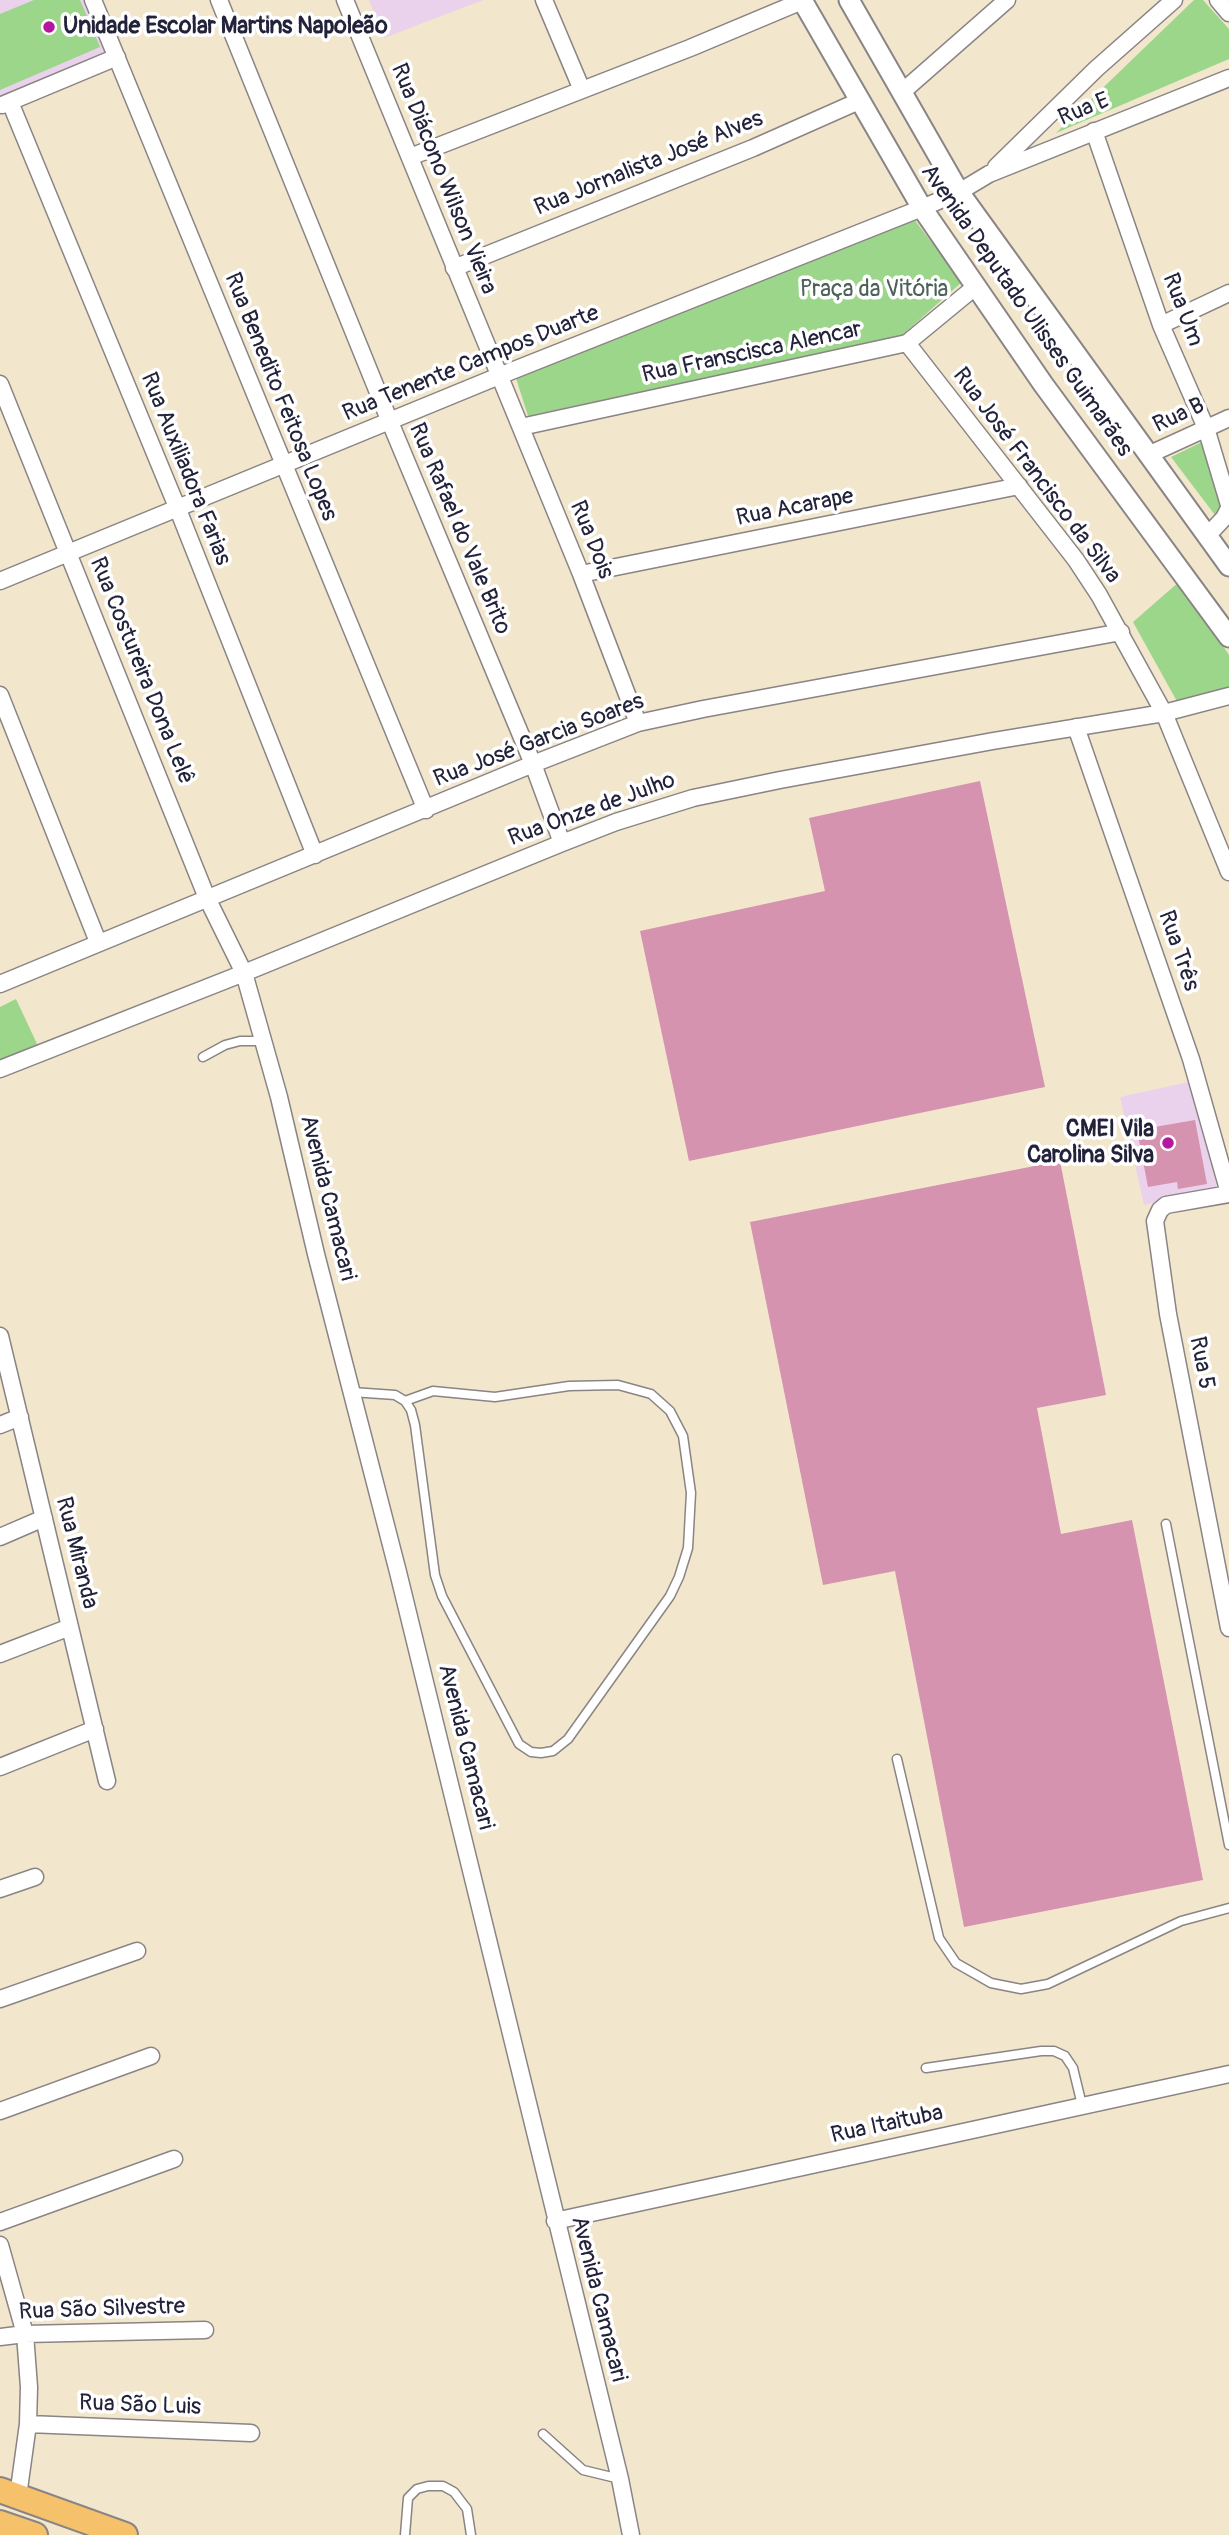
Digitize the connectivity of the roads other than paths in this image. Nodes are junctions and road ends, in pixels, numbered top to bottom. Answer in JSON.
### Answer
{"nodes":[{"id":1,"x":93,"y":0,"type":"edge"},
{"id":2,"x":219,"y":0,"type":"edge"},
{"id":3,"x":345,"y":0,"type":"edge"},
{"id":4,"x":544,"y":0,"type":"edge"},
{"id":5,"x":802,"y":0,"type":"edge"},
{"id":6,"x":849,"y":0,"type":"edge"},
{"id":7,"x":1007,"y":0,"type":"edge"},
{"id":8,"x":1174,"y":0,"type":"edge"},
{"id":9,"x":1218,"y":0,"type":"edge"},
{"id":10,"x":1229,"y":13,"type":"edge"},
{"id":11,"x":117,"y":57,"type":"junction"},
{"id":12,"x":1229,"y":78,"type":"edge"},
{"id":13,"x":582,"y":90,"type":"junction"},
{"id":14,"x":901,"y":93,"type":"junction"},
{"id":15,"x":859,"y":101,"type":"junction"},
{"id":16,"x":5,"y":104,"type":"edge"},
{"id":17,"x":1094,"y":131,"type":"junction"},
{"id":18,"x":410,"y":157,"type":"junction"},
{"id":19,"x":989,"y":174,"type":"junction"},
{"id":20,"x":959,"y":192,"type":"junction"},
{"id":21,"x":922,"y":208,"type":"junction"},
{"id":22,"x":454,"y":268,"type":"junction"},
{"id":23,"x":975,"y":287,"type":"junction"},
{"id":24,"x":1229,"y":293,"type":"edge"},
{"id":25,"x":1161,"y":325,"type":"junction"},
{"id":26,"x":907,"y":343,"type":"junction"},
{"id":27,"x":499,"y":376,"type":"junction"},
{"id":28,"x":0,"y":384,"type":"edge"},
{"id":29,"x":1229,"y":418,"type":"edge"},
{"id":30,"x":390,"y":422,"type":"junction"},
{"id":31,"x":521,"y":427,"type":"junction"},
{"id":32,"x":1206,"y":428,"type":"junction"},
{"id":33,"x":1148,"y":456,"type":"junction"},
{"id":34,"x":282,"y":464,"type":"junction"},
{"id":35,"x":1019,"y":486,"type":"junction"},
{"id":36,"x":1229,"y":507,"type":"edge"},
{"id":37,"x":177,"y":508,"type":"junction"},
{"id":38,"x":1207,"y":536,"type":"junction"},
{"id":39,"x":70,"y":553,"type":"junction"},
{"id":40,"x":1229,"y":566,"type":"edge"},
{"id":41,"x":581,"y":575,"type":"junction"},
{"id":42,"x":0,"y":581,"type":"edge"},
{"id":43,"x":1121,"y":632,"type":"junction"},
{"id":44,"x":1229,"y":637,"type":"edge"},
{"id":45,"x":0,"y":695,"type":"edge"},
{"id":46,"x":1229,"y":696,"type":"edge"},
{"id":47,"x":1164,"y":713,"type":"junction"},
{"id":48,"x":638,"y":723,"type":"junction"},
{"id":49,"x":1076,"y":727,"type":"junction"},
{"id":50,"x":533,"y":764,"type":"junction"},
{"id":51,"x":426,"y":810,"type":"junction"},
{"id":52,"x":562,"y":843,"type":"junction"},
{"id":53,"x":316,"y":855,"type":"junction"},
{"id":54,"x":1229,"y":872,"type":"edge"},
{"id":55,"x":207,"y":898,"type":"junction"},
{"id":56,"x":98,"y":942,"type":"junction"},
{"id":57,"x":244,"y":973,"type":"junction"},
{"id":58,"x":0,"y":984,"type":"edge"},
{"id":59,"x":263,"y":1041,"type":"junction"},
{"id":60,"x":203,"y":1057,"type":"dead end"},
{"id":61,"x":0,"y":1069,"type":"edge"},
{"id":62,"x":1229,"y":1194,"type":"edge"},
{"id":63,"x":0,"y":1336,"type":"edge"},
{"id":64,"x":352,"y":1392,"type":"junction"},
{"id":65,"x":405,"y":1401,"type":"junction"},
{"id":66,"x":19,"y":1417,"type":"junction"},
{"id":67,"x":0,"y":1425,"type":"edge"},
{"id":68,"x":44,"y":1518,"type":"junction"},
{"id":69,"x":1166,"y":1524,"type":"dead end"},
{"id":70,"x":0,"y":1537,"type":"edge"},
{"id":71,"x":71,"y":1628,"type":"junction"},
{"id":72,"x":1229,"y":1628,"type":"edge"},
{"id":73,"x":0,"y":1654,"type":"edge"},
{"id":74,"x":95,"y":1729,"type":"junction"},
{"id":75,"x":897,"y":1759,"type":"dead end"},
{"id":76,"x":0,"y":1767,"type":"edge"},
{"id":77,"x":107,"y":1781,"type":"dead end"},
{"id":78,"x":1229,"y":1845,"type":"edge"},
{"id":79,"x":35,"y":1877,"type":"dead end"},
{"id":80,"x":0,"y":1889,"type":"edge"},
{"id":81,"x":1229,"y":1908,"type":"edge"},
{"id":82,"x":137,"y":1951,"type":"dead end"},
{"id":83,"x":0,"y":1999,"type":"edge"},
{"id":84,"x":151,"y":2056,"type":"dead end"},
{"id":85,"x":926,"y":2068,"type":"dead end"},
{"id":86,"x":1229,"y":2074,"type":"edge"},
{"id":87,"x":1082,"y":2105,"type":"junction"},
{"id":88,"x":0,"y":2111,"type":"edge"},
{"id":89,"x":174,"y":2159,"type":"dead end"},
{"id":90,"x":555,"y":2221,"type":"junction"},
{"id":91,"x":0,"y":2222,"type":"edge"},
{"id":92,"x":0,"y":2245,"type":"edge"},
{"id":93,"x":205,"y":2330,"type":"dead end"},
{"id":94,"x":25,"y":2334,"type":"junction"},
{"id":95,"x":0,"y":2337,"type":"edge"},
{"id":96,"x":28,"y":2424,"type":"junction"},
{"id":97,"x":251,"y":2433,"type":"dead end"},
{"id":98,"x":543,"y":2434,"type":"dead end"},
{"id":99,"x":620,"y":2479,"type":"junction"},
{"id":100,"x":9,"y":2493,"type":"edge"},
{"id":101,"x":0,"y":2523,"type":"edge"},
{"id":102,"x":35,"y":2535,"type":"edge"},
{"id":103,"x":125,"y":2535,"type":"edge"},
{"id":104,"x":405,"y":2535,"type":"edge"},
{"id":105,"x":471,"y":2535,"type":"edge"},
{"id":106,"x":631,"y":2535,"type":"edge"}],
"edges":[{"from":1,"to":11,"type":"street","name":"Rua Benedito Feitosa Lopes"},
{"from":2,"to":30,"type":"street","name":"Rua Rafael do Vale Brito"},
{"from":3,"to":18,"type":"street","name":"Rua Diácono Wilson Vieira"},
{"from":4,"to":13,"type":"street"},
{"from":5,"to":13,"type":"street"},
{"from":5,"to":15,"type":"street","name":"Avenida Deputado Ulisses Guimarães"},
{"from":6,"to":14,"type":"street","name":"Avenida Deputado Ulisses Guimarães"},
{"from":7,"to":14,"type":"street"},
{"from":8,"to":19,"type":"street"},
{"from":9,"to":10,"type":"street"},
{"from":11,"to":16,"type":"street"},
{"from":11,"to":34,"type":"street","name":"Rua Benedito Feitosa Lopes"},
{"from":12,"to":17,"type":"street","name":"Rua E"},
{"from":13,"to":18,"type":"street"},
{"from":14,"to":20,"type":"street","name":"Avenida Deputado Ulisses Guimarães"},
{"from":15,"to":21,"type":"street","name":"Avenida Deputado Ulisses Guimarães"},
{"from":15,"to":22,"type":"street","name":"Rua Jornalista José Alves"},
{"from":16,"to":37,"type":"street","name":"Rua Auxiliadora Farias"},
{"from":17,"to":19,"type":"street","name":"Rua E"},
{"from":17,"to":25,"type":"street","name":"Rua Um"},
{"from":18,"to":22,"type":"street","name":"Rua Diácono Wilson Vieira"},
{"from":19,"to":20,"type":"street","name":"Rua E"},
{"from":20,"to":21,"type":"street","name":"Rua Tenente Campos Duarte"},
{"from":20,"to":33,"type":"street","name":"Avenida Deputado Ulisses Guimarães"},
{"from":21,"to":23,"type":"street","name":"Avenida Deputado Ulisses Guimarães"},
{"from":21,"to":27,"type":"street","name":"Rua Tenente Campos Duarte"},
{"from":22,"to":27,"type":"street","name":"Rua Diácono Wilson Vieira"},
{"from":23,"to":26,"type":"street","name":"Rua Franscisca Alencar"},
{"from":23,"to":44,"type":"street","name":"Avenida Deputado Ulisses Guimarães"},
{"from":24,"to":25,"type":"street"},
{"from":25,"to":32,"type":"street","name":"Rua Um"},
{"from":26,"to":31,"type":"street","name":"Rua Franscisca Alencar"},
{"from":26,"to":35,"type":"street","name":"Rua José Francisco da Silva"},
{"from":27,"to":30,"type":"street","name":"Rua Tenente Campos Duarte"},
{"from":27,"to":31,"type":"street","name":"Rua Dois"},
{"from":28,"to":39,"type":"street","name":"Rua Costureira Dona Lelê"},
{"from":29,"to":32,"type":"street","name":"Rua B"},
{"from":30,"to":34,"type":"street","name":"Rua Tenente Campos Duarte"},
{"from":30,"to":50,"type":"street","name":"Rua Rafael do Vale Brito"},
{"from":31,"to":41,"type":"street","name":"Rua Dois"},
{"from":32,"to":33,"type":"street","name":"Rua B"},
{"from":32,"to":36,"type":"street","name":"Rua Um"},
{"from":33,"to":38,"type":"street","name":"Avenida Deputado Ulisses Guimarães"},
{"from":34,"to":37,"type":"street","name":"Rua Tenente Campos Duarte"},
{"from":34,"to":51,"type":"street","name":"Rua Benedito Feitosa Lopes"},
{"from":35,"to":41,"type":"street","name":"Rua Acarape"},
{"from":35,"to":43,"type":"street","name":"Rua José Francisco da Silva"},
{"from":36,"to":38,"type":"street","name":"Rua Um"},
{"from":37,"to":39,"type":"street","name":"Rua Tenente Campos Duarte"},
{"from":37,"to":53,"type":"street","name":"Rua Auxiliadora Farias"},
{"from":38,"to":40,"type":"street","name":"Avenida Deputado Ulisses Guimarães"},
{"from":39,"to":42,"type":"street","name":"Rua Tenente Campos Duarte"},
{"from":39,"to":55,"type":"street","name":"Rua Costureira Dona Lelê"},
{"from":41,"to":48,"type":"street","name":"Rua Dois"},
{"from":43,"to":47,"type":"street","name":"Rua José Francisco da Silva"},
{"from":43,"to":48,"type":"street","name":"Rua José Garcia Soares"},
{"from":45,"to":56,"type":"street"},
{"from":46,"to":47,"type":"street","name":"Rua Onze de Julho"},
{"from":47,"to":49,"type":"street","name":"Rua Onze de Julho"},
{"from":47,"to":54,"type":"street"},
{"from":48,"to":50,"type":"street","name":"Rua José Garcia Soares"},
{"from":49,"to":52,"type":"street","name":"Rua Onze de Julho"},
{"from":49,"to":62,"type":"street","name":"Rua Três"},
{"from":50,"to":51,"type":"street","name":"Rua José Garcia Soares"},
{"from":50,"to":52,"type":"street","name":"Rua Rafael do Vale Brito"},
{"from":51,"to":53,"type":"street","name":"Rua José Garcia Soares"},
{"from":52,"to":57,"type":"street","name":"Rua Onze de Julho"},
{"from":53,"to":55,"type":"street","name":"Rua José Garcia Soares"},
{"from":55,"to":56,"type":"street","name":"Rua José Garcia Soares"},
{"from":55,"to":57,"type":"street","name":"Rua Costureira Dona Lelê"},
{"from":56,"to":58,"type":"street","name":"Rua José Garcia Soares"},
{"from":57,"to":59,"type":"street","name":"Avenida Camacari"},
{"from":57,"to":61,"type":"street","name":"Rua Onze de Julho"},
{"from":59,"to":60,"type":"lane"},
{"from":59,"to":64,"type":"street","name":"Avenida Camacari"},
{"from":62,"to":72,"type":"street","name":"Rua 5"},
{"from":63,"to":66,"type":"street","name":"Rua Miranda"},
{"from":64,"to":65,"type":"lane"},
{"from":64,"to":90,"type":"street","name":"Avenida Camacari"},
{"from":65,"to":65,"type":"lane"},
{"from":66,"to":67,"type":"street"},
{"from":66,"to":68,"type":"street","name":"Rua Miranda"},
{"from":68,"to":70,"type":"street"},
{"from":68,"to":71,"type":"street","name":"Rua Miranda"},
{"from":69,"to":78,"type":"lane"},
{"from":71,"to":73,"type":"street"},
{"from":71,"to":74,"type":"street","name":"Rua Miranda"},
{"from":74,"to":76,"type":"street"},
{"from":74,"to":77,"type":"street","name":"Rua Miranda"},
{"from":75,"to":81,"type":"lane"},
{"from":79,"to":80,"type":"street"},
{"from":82,"to":83,"type":"street"},
{"from":84,"to":88,"type":"street"},
{"from":85,"to":87,"type":"lane"},
{"from":86,"to":87,"type":"street","name":"Rua Itaituba"},
{"from":87,"to":90,"type":"street","name":"Rua Itaituba"},
{"from":89,"to":91,"type":"street"},
{"from":90,"to":99,"type":"street","name":"Avenida Camacari"},
{"from":92,"to":94,"type":"street"},
{"from":93,"to":94,"type":"street","name":"Rua São Silvestre"},
{"from":94,"to":95,"type":"street","name":"Rua São Silvestre"},
{"from":94,"to":96,"type":"street"},
{"from":96,"to":97,"type":"street","name":"Rua São Luis"},
{"from":96,"to":100,"type":"street"},
{"from":98,"to":99,"type":"lane"},
{"from":99,"to":106,"type":"street","name":"Avenida Camacari"},
{"from":100,"to":103,"type":"main road"},
{"from":101,"to":102,"type":"main road"},
{"from":104,"to":105,"type":"lane"}]}
